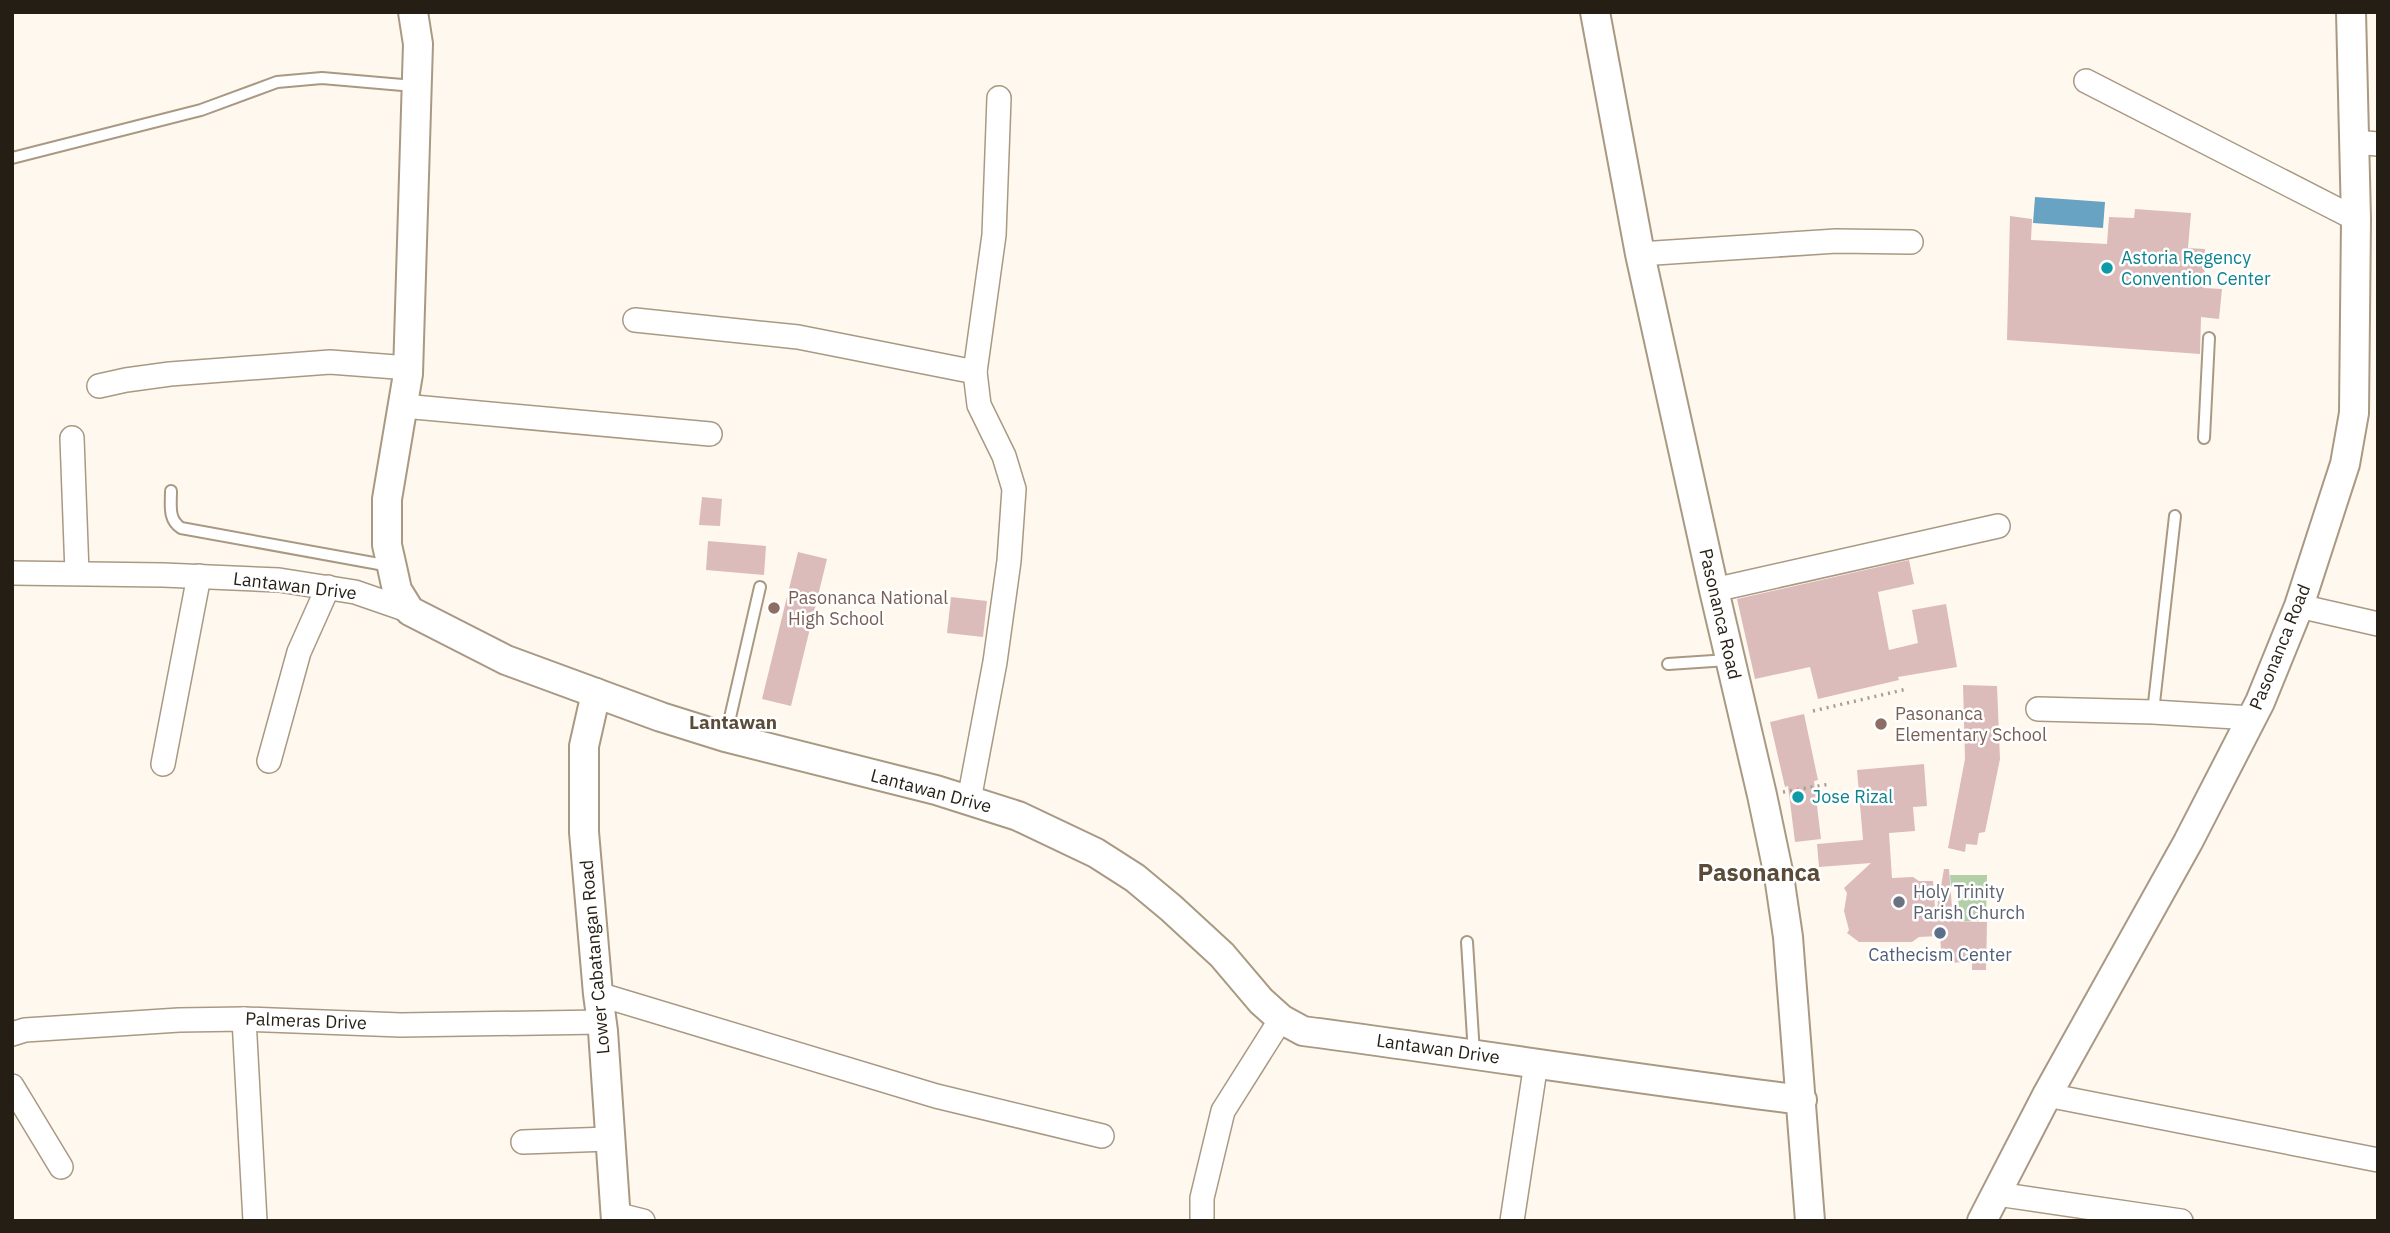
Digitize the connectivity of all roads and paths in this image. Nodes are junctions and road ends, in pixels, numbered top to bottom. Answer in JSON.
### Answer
{"nodes":[{"id":1,"x":413,"y":12,"type":"edge"},
{"id":2,"x":1595,"y":12,"type":"edge"},
{"id":3,"x":2351,"y":12,"type":"edge"},
{"id":4,"x":2086,"y":81,"type":"dead end"},
{"id":5,"x":417,"y":86,"type":"junction"},
{"id":6,"x":999,"y":98,"type":"dead end"},
{"id":7,"x":2366,"y":143,"type":"edge"},
{"id":8,"x":12,"y":158,"type":"edge"},
{"id":9,"x":2356,"y":219,"type":"junction"},
{"id":10,"x":1911,"y":242,"type":"dead end"},
{"id":11,"x":1640,"y":254,"type":"junction"},
{"id":12,"x":635,"y":320,"type":"dead end"},
{"id":13,"x":2209,"y":338,"type":"dead end"},
{"id":14,"x":409,"y":368,"type":"junction"},
{"id":15,"x":975,"y":372,"type":"junction"},
{"id":16,"x":99,"y":386,"type":"dead end"},
{"id":17,"x":403,"y":406,"type":"junction"},
{"id":18,"x":710,"y":434,"type":"dead end"},
{"id":19,"x":72,"y":438,"type":"dead end"},
{"id":20,"x":2204,"y":438,"type":"dead end"},
{"id":21,"x":171,"y":491,"type":"dead end"},
{"id":22,"x":2175,"y":516,"type":"dead end"},
{"id":23,"x":1997,"y":526,"type":"dead end"},
{"id":24,"x":391,"y":567,"type":"junction"},
{"id":25,"x":12,"y":573,"type":"edge"},
{"id":26,"x":77,"y":573,"type":"junction"},
{"id":27,"x":199,"y":576,"type":"junction"},
{"id":28,"x":328,"y":587,"type":"junction"},
{"id":29,"x":760,"y":587,"type":"dead end"},
{"id":30,"x":1714,"y":590,"type":"junction"},
{"id":31,"x":2299,"y":606,"type":"junction"},
{"id":32,"x":410,"y":611,"type":"junction"},
{"id":33,"x":2378,"y":624,"type":"edge"},
{"id":34,"x":1730,"y":660,"type":"junction"},
{"id":35,"x":1668,"y":664,"type":"dead end"},
{"id":36,"x":1907,"y":689,"type":"dead end"},
{"id":37,"x":596,"y":693,"type":"junction"},
{"id":38,"x":2038,"y":709,"type":"dead end"},
{"id":39,"x":1813,"y":711,"type":"dead end"},
{"id":40,"x":2153,"y":712,"type":"junction"},
{"id":41,"x":2252,"y":718,"type":"junction"},
{"id":42,"x":725,"y":737,"type":"junction"},
{"id":43,"x":269,"y":761,"type":"dead end"},
{"id":44,"x":163,"y":764,"type":"dead end"},
{"id":45,"x":1830,"y":784,"type":"dead end"},
{"id":46,"x":1778,"y":793,"type":"dead end"},
{"id":47,"x":969,"y":800,"type":"junction"},
{"id":48,"x":1467,"y":942,"type":"dead end"},
{"id":49,"x":598,"y":994,"type":"junction"},
{"id":50,"x":244,"y":1019,"type":"junction"},
{"id":51,"x":1281,"y":1019,"type":"junction"},
{"id":52,"x":601,"y":1022,"type":"junction"},
{"id":53,"x":12,"y":1034,"type":"edge"},
{"id":54,"x":1474,"y":1054,"type":"junction"},
{"id":55,"x":1536,"y":1063,"type":"junction"},
{"id":56,"x":12,"y":1086,"type":"edge"},
{"id":57,"x":2047,"y":1095,"type":"junction"},
{"id":58,"x":1802,"y":1100,"type":"junction"},
{"id":59,"x":1102,"y":1136,"type":"dead end"},
{"id":60,"x":609,"y":1139,"type":"junction"},
{"id":61,"x":523,"y":1142,"type":"dead end"},
{"id":62,"x":2378,"y":1160,"type":"edge"},
{"id":63,"x":61,"y":1167,"type":"dead end"},
{"id":64,"x":1997,"y":1194,"type":"junction"},
{"id":65,"x":615,"y":1217,"type":"edge"},
{"id":66,"x":254,"y":1221,"type":"edge"},
{"id":67,"x":643,"y":1221,"type":"edge"},
{"id":68,"x":1202,"y":1221,"type":"edge"},
{"id":69,"x":1512,"y":1221,"type":"edge"},
{"id":70,"x":1810,"y":1221,"type":"edge"},
{"id":71,"x":1982,"y":1221,"type":"edge"},
{"id":72,"x":2181,"y":1221,"type":"edge"}],
"edges":[{"from":1,"to":5,"type":"street"},
{"from":2,"to":11,"type":"street","name":"Pasonanca Road"},
{"from":3,"to":7,"type":"street","name":"Pasonanca Road"},
{"from":4,"to":9,"type":"street"},
{"from":5,"to":8,"type":"lane"},
{"from":5,"to":14,"type":"street"},
{"from":6,"to":15,"type":"street"},
{"from":7,"to":9,"type":"street","name":"Pasonanca Road"},
{"from":9,"to":31,"type":"street","name":"Pasonanca Road"},
{"from":10,"to":11,"type":"street"},
{"from":11,"to":30,"type":"street","name":"Pasonanca Road"},
{"from":12,"to":15,"type":"street"},
{"from":13,"to":20,"type":"lane"},
{"from":14,"to":16,"type":"street"},
{"from":14,"to":17,"type":"street"},
{"from":15,"to":47,"type":"street"},
{"from":17,"to":18,"type":"street"},
{"from":17,"to":24,"type":"street"},
{"from":19,"to":26,"type":"street"},
{"from":21,"to":24,"type":"lane"},
{"from":22,"to":40,"type":"lane"},
{"from":23,"to":30,"type":"street"},
{"from":24,"to":32,"type":"street"},
{"from":25,"to":26,"type":"street","name":"Lantawan Drive"},
{"from":26,"to":27,"type":"street","name":"Lantawan Drive"},
{"from":27,"to":28,"type":"street","name":"Lantawan Drive"},
{"from":27,"to":44,"type":"street"},
{"from":28,"to":32,"type":"street","name":"Lantawan Drive"},
{"from":28,"to":43,"type":"street"},
{"from":29,"to":42,"type":"lane"},
{"from":30,"to":34,"type":"street","name":"Pasonanca Road"},
{"from":31,"to":33,"type":"street"},
{"from":31,"to":41,"type":"street","name":"Pasonanca Road"},
{"from":32,"to":37,"type":"street","name":"Lantawan Drive"},
{"from":34,"to":35,"type":"lane"},
{"from":34,"to":58,"type":"street","name":"Pasonanca Road"},
{"from":36,"to":39,"type":"path"},
{"from":37,"to":42,"type":"street","name":"Lantawan Drive"},
{"from":37,"to":49,"type":"street","name":"Lower Cabatangan Road"},
{"from":38,"to":40,"type":"street"},
{"from":40,"to":41,"type":"street"},
{"from":41,"to":57,"type":"street","name":"Pasonanca Road"},
{"from":42,"to":47,"type":"street","name":"Lantawan Drive"},
{"from":45,"to":46,"type":"path"},
{"from":47,"to":51,"type":"street","name":"Lantawan Drive"},
{"from":48,"to":54,"type":"lane"},
{"from":49,"to":52,"type":"street","name":"Lower Cabatangan Road"},
{"from":49,"to":59,"type":"street"},
{"from":50,"to":52,"type":"street","name":"Palmeras Drive"},
{"from":50,"to":53,"type":"street","name":"Palmeras Drive"},
{"from":50,"to":66,"type":"street"},
{"from":51,"to":54,"type":"street","name":"Lantawan Drive"},
{"from":51,"to":68,"type":"street"},
{"from":52,"to":60,"type":"street","name":"Lower Cabatangan Road"},
{"from":54,"to":55,"type":"street","name":"Lantawan Drive"},
{"from":55,"to":58,"type":"street","name":"Lantawan Drive"},
{"from":55,"to":69,"type":"street"},
{"from":56,"to":63,"type":"street"},
{"from":57,"to":62,"type":"street"},
{"from":57,"to":64,"type":"street","name":"Pasonanca Road"},
{"from":58,"to":70,"type":"street","name":"Pasonanca Road"},
{"from":60,"to":61,"type":"street"},
{"from":60,"to":65,"type":"street","name":"Lower Cabatangan Road"},
{"from":64,"to":71,"type":"street","name":"Pasonanca Road"},
{"from":64,"to":72,"type":"street"},
{"from":65,"to":67,"type":"street"}]}
